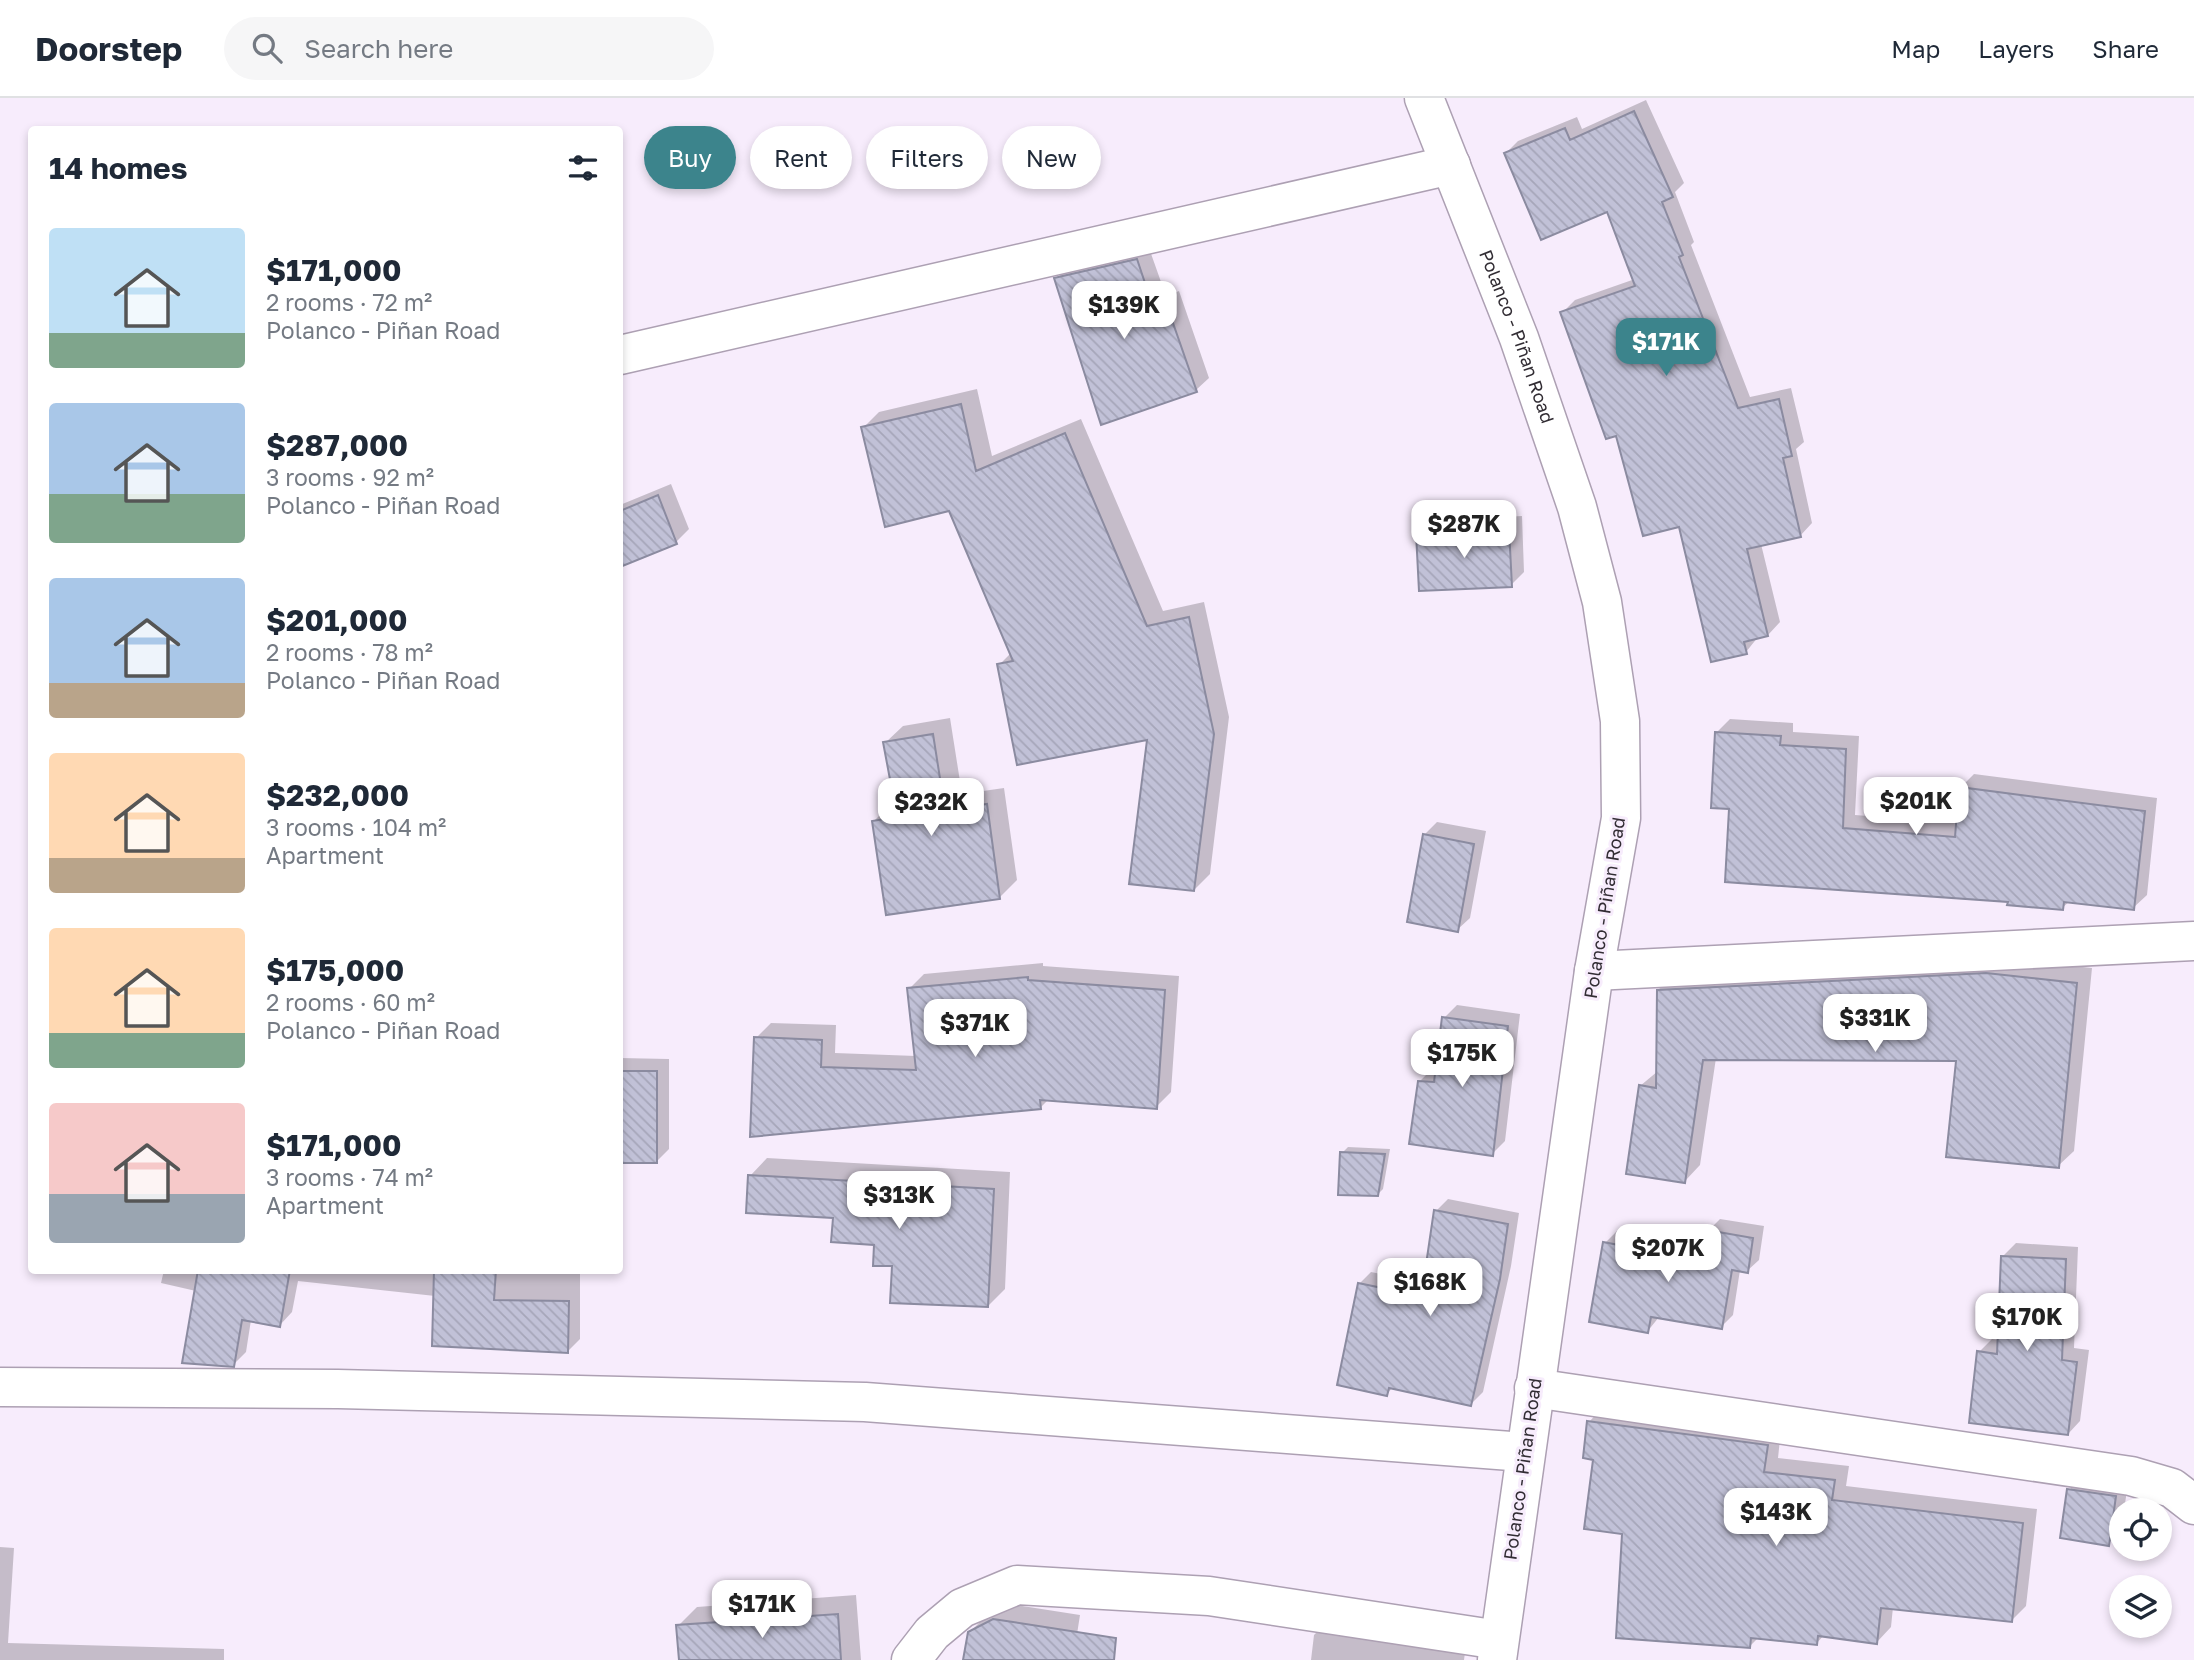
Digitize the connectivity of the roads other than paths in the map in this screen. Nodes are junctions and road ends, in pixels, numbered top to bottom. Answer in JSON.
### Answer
{"nodes":[{"id":1,"x":1424,"y":98,"type":"edge"},
{"id":2,"x":1451,"y":165,"type":"junction"},
{"id":3,"x":623,"y":354,"type":"edge"},
{"id":4,"x":2194,"y":941,"type":"edge"},
{"id":5,"x":1594,"y":971,"type":"junction"},
{"id":6,"x":0,"y":1387,"type":"edge"},
{"id":7,"x":1534,"y":1388,"type":"junction"},
{"id":8,"x":1524,"y":1452,"type":"junction"},
{"id":9,"x":2194,"y":1505,"type":"edge"},
{"id":10,"x":1498,"y":1650,"type":"edge"},
{"id":11,"x":911,"y":1660,"type":"edge"}],
"edges":[{"from":1,"to":2,"type":"street","name":"Polanco - Piñan Road"},
{"from":2,"to":3,"type":"street"},
{"from":2,"to":5,"type":"street","name":"Polanco - Piñan Road"},
{"from":4,"to":5,"type":"street"},
{"from":5,"to":7,"type":"street","name":"Polanco - Piñan Road"},
{"from":6,"to":8,"type":"street"},
{"from":7,"to":8,"type":"street","name":"Polanco - Piñan Road"},
{"from":7,"to":9,"type":"street"},
{"from":8,"to":10,"type":"street","name":"Polanco - Piñan Road"},
{"from":10,"to":11,"type":"street"}]}
